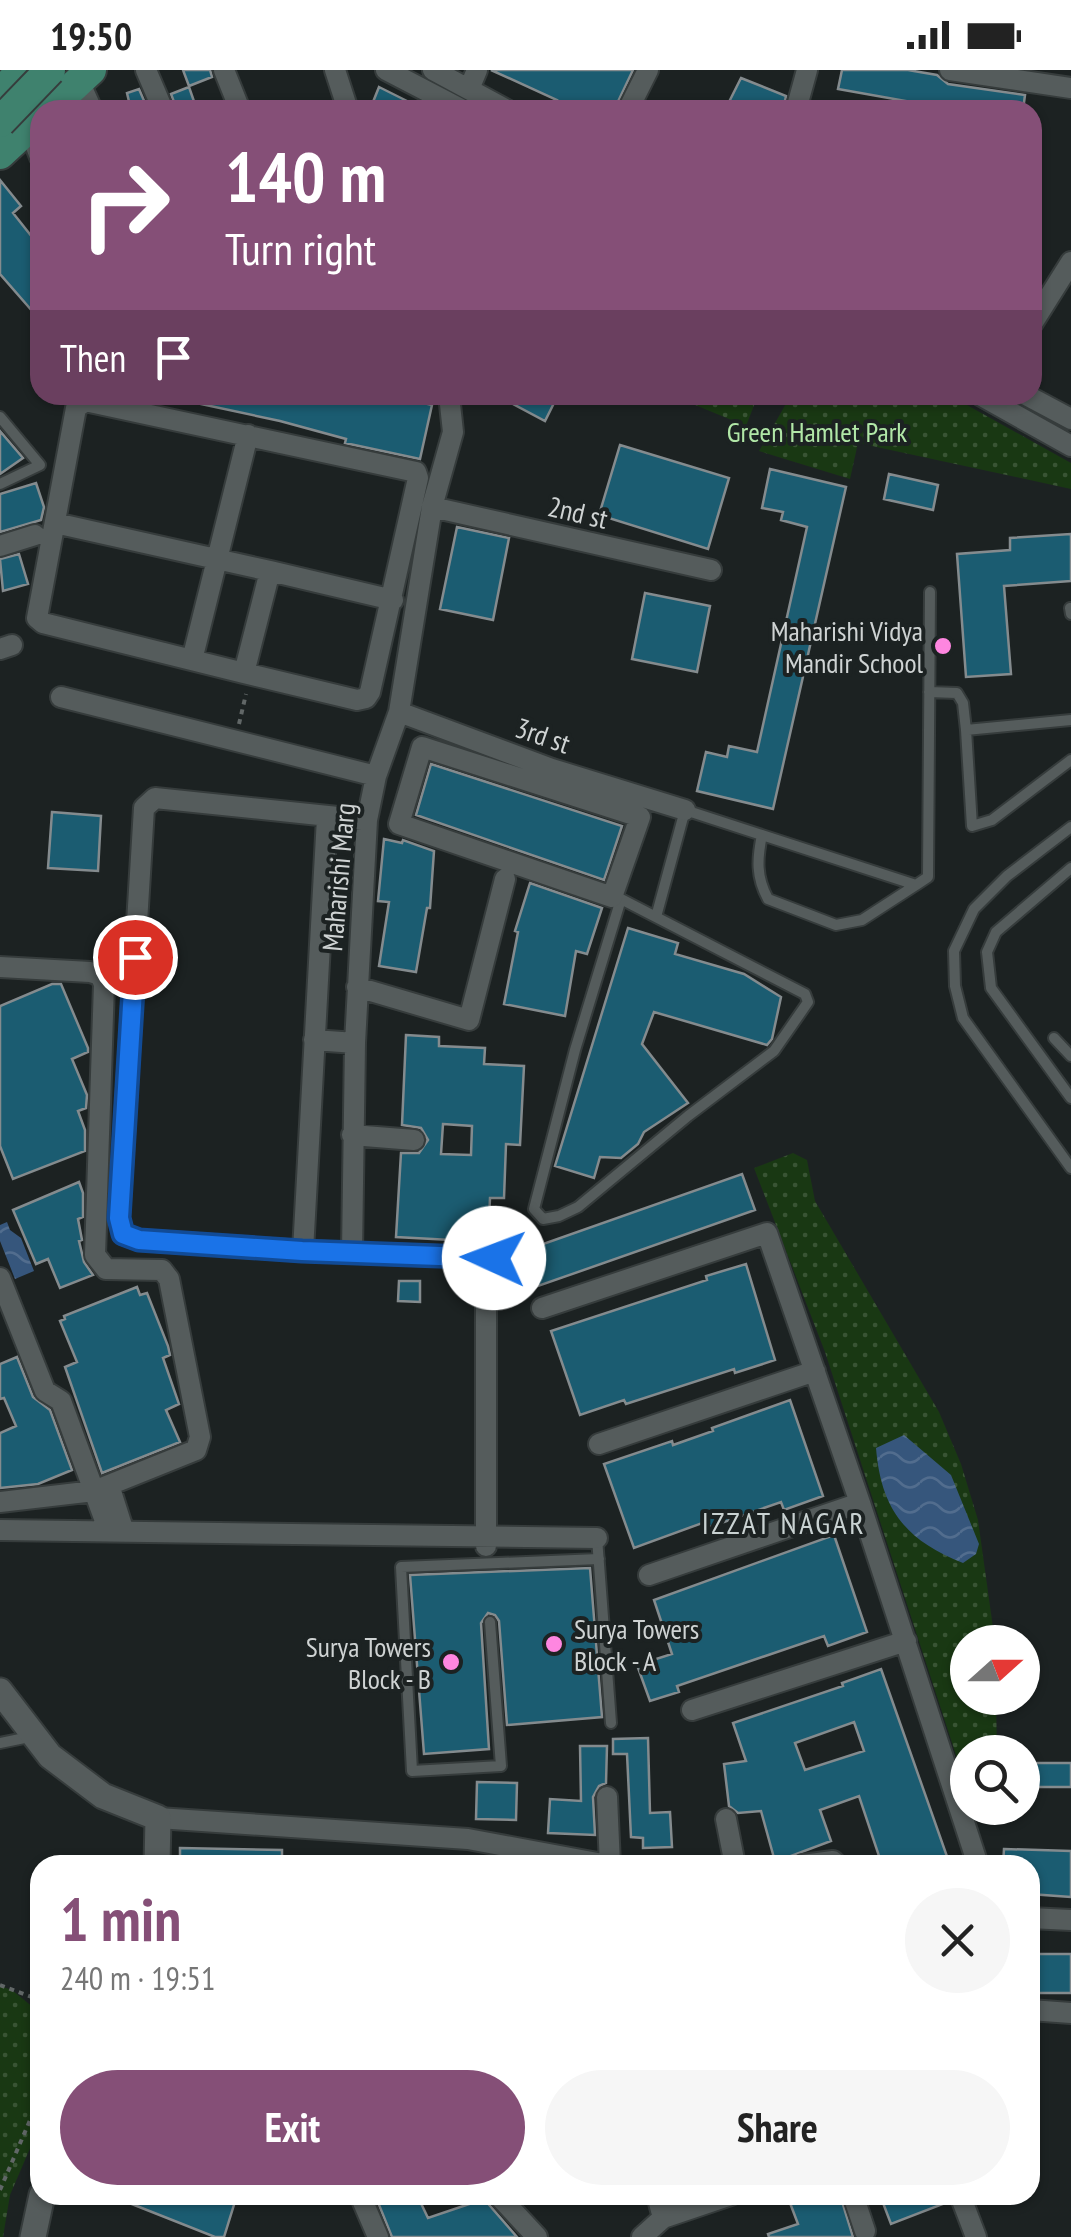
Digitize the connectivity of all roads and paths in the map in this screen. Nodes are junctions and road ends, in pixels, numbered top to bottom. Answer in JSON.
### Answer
{"nodes":[{"id":1,"x":50,"y":70,"type":"edge"},
{"id":2,"x":146,"y":70,"type":"edge"},
{"id":3,"x":224,"y":70,"type":"edge"},
{"id":4,"x":335,"y":70,"type":"edge"},
{"id":5,"x":386,"y":70,"type":"edge"},
{"id":6,"x":434,"y":70,"type":"edge"},
{"id":7,"x":648,"y":70,"type":"edge"},
{"id":8,"x":807,"y":70,"type":"edge"},
{"id":9,"x":950,"y":70,"type":"edge"},
{"id":10,"x":85,"y":76,"type":"edge"},
{"id":11,"x":473,"y":80,"type":"edge"},
{"id":12,"x":12,"y":82,"type":"edge"},
{"id":13,"x":1071,"y":88,"type":"edge"},
{"id":14,"x":38,"y":100,"type":"edge"},
{"id":15,"x":55,"y":100,"type":"edge"},
{"id":16,"x":159,"y":100,"type":"edge"},
{"id":17,"x":236,"y":100,"type":"edge"},
{"id":18,"x":345,"y":100,"type":"edge"},
{"id":19,"x":443,"y":100,"type":"edge"},
{"id":20,"x":496,"y":100,"type":"edge"},
{"id":21,"x":633,"y":100,"type":"edge"},
{"id":22,"x":799,"y":100,"type":"edge"},
{"id":23,"x":30,"y":117,"type":"edge"},
{"id":24,"x":30,"y":120,"type":"edge"},
{"id":25,"x":0,"y":154,"type":"edge"},
{"id":26,"x":1071,"y":262,"type":"edge"},
{"id":27,"x":1042,"y":308,"type":"edge"},
{"id":28,"x":1042,"y":404,"type":"edge"},
{"id":29,"x":79,"y":405,"type":"edge"},
{"id":30,"x":104,"y":405,"type":"edge"},
{"id":31,"x":450,"y":405,"type":"edge"},
{"id":32,"x":1001,"y":405,"type":"edge"},
{"id":33,"x":0,"y":417,"type":"edge"},
{"id":34,"x":1071,"y":419,"type":"edge"},
{"id":35,"x":248,"y":435,"type":"junction"},
{"id":36,"x":1071,"y":446,"type":"edge"},
{"id":37,"x":0,"y":484,"type":"edge"},
{"id":38,"x":432,"y":507,"type":"junction"},
{"id":39,"x":55,"y":524,"type":"junction"},
{"id":40,"x":35,"y":535,"type":"dead end"},
{"id":41,"x":0,"y":546,"type":"edge"},
{"id":42,"x":216,"y":559,"type":"junction"},
{"id":43,"x":712,"y":570,"type":"dead end"},
{"id":44,"x":270,"y":571,"type":"junction"},
{"id":45,"x":419,"y":588,"type":"junction"},
{"id":46,"x":395,"y":591,"type":"junction"},
{"id":47,"x":930,"y":592,"type":"dead end"},
{"id":48,"x":388,"y":623,"type":"junction"},
{"id":49,"x":412,"y":626,"type":"junction"},
{"id":50,"x":192,"y":660,"type":"junction"},
{"id":51,"x":247,"y":674,"type":"junction"},
{"id":52,"x":929,"y":692,"type":"junction"},
{"id":53,"x":60,"y":696,"type":"dead end"},
{"id":54,"x":399,"y":712,"type":"junction"},
{"id":55,"x":1071,"y":720,"type":"edge"},
{"id":56,"x":240,"y":723,"type":"dead end"},
{"id":57,"x":966,"y":730,"type":"junction"},
{"id":58,"x":1071,"y":760,"type":"edge"},
{"id":59,"x":376,"y":776,"type":"junction"},
{"id":60,"x":543,"y":776,"type":"junction"},
{"id":61,"x":678,"y":807,"type":"junction"},
{"id":62,"x":327,"y":818,"type":"junction"},
{"id":63,"x":366,"y":820,"type":"junction"},
{"id":64,"x":1071,"y":827,"type":"edge"},
{"id":65,"x":762,"y":835,"type":"junction"},
{"id":66,"x":1071,"y":868,"type":"edge"},
{"id":67,"x":506,"y":879,"type":"dead end"},
{"id":68,"x":916,"y":885,"type":"junction"},
{"id":69,"x":656,"y":917,"type":"junction"},
{"id":70,"x":0,"y":966,"type":"edge"},
{"id":71,"x":357,"y":987,"type":"junction"},
{"id":72,"x":1054,"y":1038,"type":"dead end"},
{"id":73,"x":314,"y":1040,"type":"junction"},
{"id":74,"x":355,"y":1043,"type":"junction"},
{"id":75,"x":1071,"y":1056,"type":"edge"},
{"id":76,"x":1071,"y":1098,"type":"edge"},
{"id":77,"x":352,"y":1135,"type":"junction"},
{"id":78,"x":414,"y":1140,"type":"dead end"},
{"id":79,"x":1071,"y":1168,"type":"edge"},
{"id":80,"x":302,"y":1251,"type":"junction"},
{"id":81,"x":352,"y":1253,"type":"junction"},
{"id":82,"x":494,"y":1258,"type":"dead end"},
{"id":83,"x":0,"y":1278,"type":"edge"},
{"id":84,"x":4,"y":1301,"type":"edge"},
{"id":85,"x":486,"y":1303,"type":"dead end"},
{"id":86,"x":542,"y":1308,"type":"dead end"},
{"id":87,"x":816,"y":1372,"type":"junction"},
{"id":88,"x":599,"y":1444,"type":"dead end"},
{"id":89,"x":102,"y":1488,"type":"junction"},
{"id":90,"x":0,"y":1502,"type":"edge"},
{"id":91,"x":860,"y":1503,"type":"junction"},
{"id":92,"x":115,"y":1529,"type":"junction"},
{"id":93,"x":0,"y":1530,"type":"edge"},
{"id":94,"x":486,"y":1543,"type":"junction"},
{"id":95,"x":598,"y":1549,"type":"junction"},
{"id":96,"x":648,"y":1575,"type":"dead end"},
{"id":97,"x":490,"y":1622,"type":"dead end"},
{"id":98,"x":906,"y":1641,"type":"junction"},
{"id":99,"x":0,"y":1692,"type":"edge"},
{"id":100,"x":692,"y":1710,"type":"dead end"},
{"id":101,"x":611,"y":1722,"type":"dead end"},
{"id":102,"x":35,"y":1736,"type":"junction"},
{"id":103,"x":0,"y":1744,"type":"edge"},
{"id":104,"x":607,"y":1797,"type":"dead end"},
{"id":105,"x":158,"y":1818,"type":"junction"},
{"id":106,"x":726,"y":1819,"type":"dead end"},
{"id":107,"x":157,"y":1855,"type":"edge"},
{"id":108,"x":549,"y":1855,"type":"edge"},
{"id":109,"x":601,"y":1855,"type":"edge"},
{"id":110,"x":733,"y":1855,"type":"edge"},
{"id":111,"x":975,"y":1855,"type":"edge"},
{"id":112,"x":1040,"y":1918,"type":"edge"},
{"id":113,"x":1071,"y":1920,"type":"edge"},
{"id":114,"x":0,"y":1985,"type":"edge"},
{"id":115,"x":30,"y":1996,"type":"edge"},
{"id":116,"x":1040,"y":2011,"type":"edge"},
{"id":117,"x":1071,"y":2013,"type":"edge"},
{"id":118,"x":30,"y":2120,"type":"edge"},
{"id":119,"x":0,"y":2190,"type":"edge"},
{"id":120,"x":40,"y":2205,"type":"edge"},
{"id":121,"x":364,"y":2205,"type":"edge"},
{"id":122,"x":507,"y":2205,"type":"edge"},
{"id":123,"x":659,"y":2205,"type":"edge"},
{"id":124,"x":701,"y":2205,"type":"edge"},
{"id":125,"x":856,"y":2205,"type":"edge"},
{"id":126,"x":964,"y":2205,"type":"edge"},
{"id":127,"x":663,"y":2218,"type":"junction"},
{"id":128,"x":865,"y":2231,"type":"dead end"},
{"id":129,"x":32,"y":2237,"type":"edge"},
{"id":130,"x":378,"y":2237,"type":"edge"},
{"id":131,"x":537,"y":2237,"type":"edge"},
{"id":132,"x":642,"y":2237,"type":"edge"},
{"id":133,"x":976,"y":2237,"type":"edge"}],
"edges":[{"from":1,"to":14,"type":"main road","bridge":true},
{"from":2,"to":16,"type":"street"},
{"from":3,"to":17,"type":"street"},
{"from":4,"to":18,"type":"street"},
{"from":5,"to":19,"type":"street"},
{"from":6,"to":11,"type":"street"},
{"from":7,"to":21,"type":"street"},
{"from":8,"to":22,"type":"street"},
{"from":9,"to":13,"type":"street"},
{"from":10,"to":15,"type":"main road"},
{"from":11,"to":20,"type":"street"},
{"from":12,"to":23,"type":"main road"},
{"from":24,"to":25,"type":"main road"},
{"from":26,"to":27,"type":"street"},
{"from":28,"to":34,"type":"street"},
{"from":29,"to":39,"type":"street"},
{"from":30,"to":35,"type":"street"},
{"from":31,"to":38,"type":"street","name":"Maharishi Marg"},
{"from":32,"to":36,"type":"street"},
{"from":33,"to":37,"type":"lane"},
{"from":35,"to":42,"type":"street"},
{"from":35,"to":46,"type":"street"},
{"from":38,"to":43,"type":"street","name":"2nd st"},
{"from":38,"to":45,"type":"street","name":"Maharishi Marg"},
{"from":39,"to":42,"type":"street"},
{"from":39,"to":50,"type":"street"},
{"from":40,"to":41,"type":"street"},
{"from":42,"to":44,"type":"street"},
{"from":42,"to":50,"type":"street"},
{"from":44,"to":46,"type":"street"},
{"from":44,"to":51,"type":"street"},
{"from":45,"to":46,"type":"street"},
{"from":45,"to":49,"type":"street","name":"Maharishi Marg"},
{"from":46,"to":48,"type":"street"},
{"from":47,"to":52,"type":"lane"},
{"from":48,"to":49,"type":"street"},
{"from":48,"to":51,"type":"street"},
{"from":49,"to":54,"type":"street","name":"Maharishi Marg"},
{"from":50,"to":51,"type":"street"},
{"from":51,"to":56,"type":"path"},
{"from":52,"to":57,"type":"lane"},
{"from":52,"to":68,"type":"lane"},
{"from":53,"to":59,"type":"street"},
{"from":54,"to":59,"type":"street","name":"Maharishi Marg"},
{"from":54,"to":60,"type":"street","name":"3rd st"},
{"from":55,"to":57,"type":"lane"},
{"from":57,"to":58,"type":"lane"},
{"from":59,"to":63,"type":"street","name":"Maharishi Marg"},
{"from":60,"to":60,"type":"street"},
{"from":60,"to":61,"type":"street","name":"3rd st"},
{"from":61,"to":65,"type":"lane"},
{"from":61,"to":69,"type":"lane"},
{"from":62,"to":63,"type":"street"},
{"from":62,"to":73,"type":"street"},
{"from":62,"to":80,"type":"street"},
{"from":63,"to":71,"type":"street","name":"Maharishi Marg"},
{"from":64,"to":79,"type":"lane"},
{"from":65,"to":68,"type":"lane"},
{"from":65,"to":68,"type":"lane"},
{"from":66,"to":76,"type":"lane"},
{"from":67,"to":71,"type":"street"},
{"from":69,"to":69,"type":"lane"},
{"from":70,"to":89,"type":"street"},
{"from":71,"to":74,"type":"street","name":"Maharishi Marg"},
{"from":72,"to":75,"type":"lane"},
{"from":73,"to":74,"type":"street"},
{"from":73,"to":80,"type":"street"},
{"from":74,"to":77,"type":"street","name":"Maharishi Marg"},
{"from":77,"to":78,"type":"street"},
{"from":77,"to":81,"type":"street","name":"Maharishi Marg"},
{"from":80,"to":81,"type":"street"},
{"from":81,"to":82,"type":"street"},
{"from":83,"to":84,"type":"street"},
{"from":84,"to":89,"type":"street"},
{"from":85,"to":94,"type":"street"},
{"from":86,"to":87,"type":"street"},
{"from":87,"to":88,"type":"street"},
{"from":87,"to":91,"type":"street"},
{"from":89,"to":90,"type":"street"},
{"from":89,"to":92,"type":"street"},
{"from":91,"to":96,"type":"street"},
{"from":91,"to":98,"type":"street"},
{"from":92,"to":93,"type":"street"},
{"from":92,"to":94,"type":"street"},
{"from":94,"to":95,"type":"street"},
{"from":95,"to":97,"type":"lane"},
{"from":95,"to":101,"type":"lane"},
{"from":98,"to":100,"type":"street"},
{"from":98,"to":111,"type":"street"},
{"from":99,"to":102,"type":"street"},
{"from":102,"to":103,"type":"lane"},
{"from":102,"to":105,"type":"street"},
{"from":104,"to":109,"type":"street"},
{"from":105,"to":107,"type":"street"},
{"from":105,"to":108,"type":"street"},
{"from":106,"to":110,"type":"street"},
{"from":112,"to":113,"type":"street"},
{"from":114,"to":115,"type":"path"},
{"from":116,"to":117,"type":"street"},
{"from":118,"to":119,"type":"path"},
{"from":120,"to":129,"type":"street"},
{"from":121,"to":130,"type":"street"},
{"from":122,"to":131,"type":"street"},
{"from":123,"to":127,"type":"street"},
{"from":124,"to":127,"type":"street"},
{"from":125,"to":128,"type":"street"},
{"from":126,"to":133,"type":"street"},
{"from":127,"to":132,"type":"street"}]}
